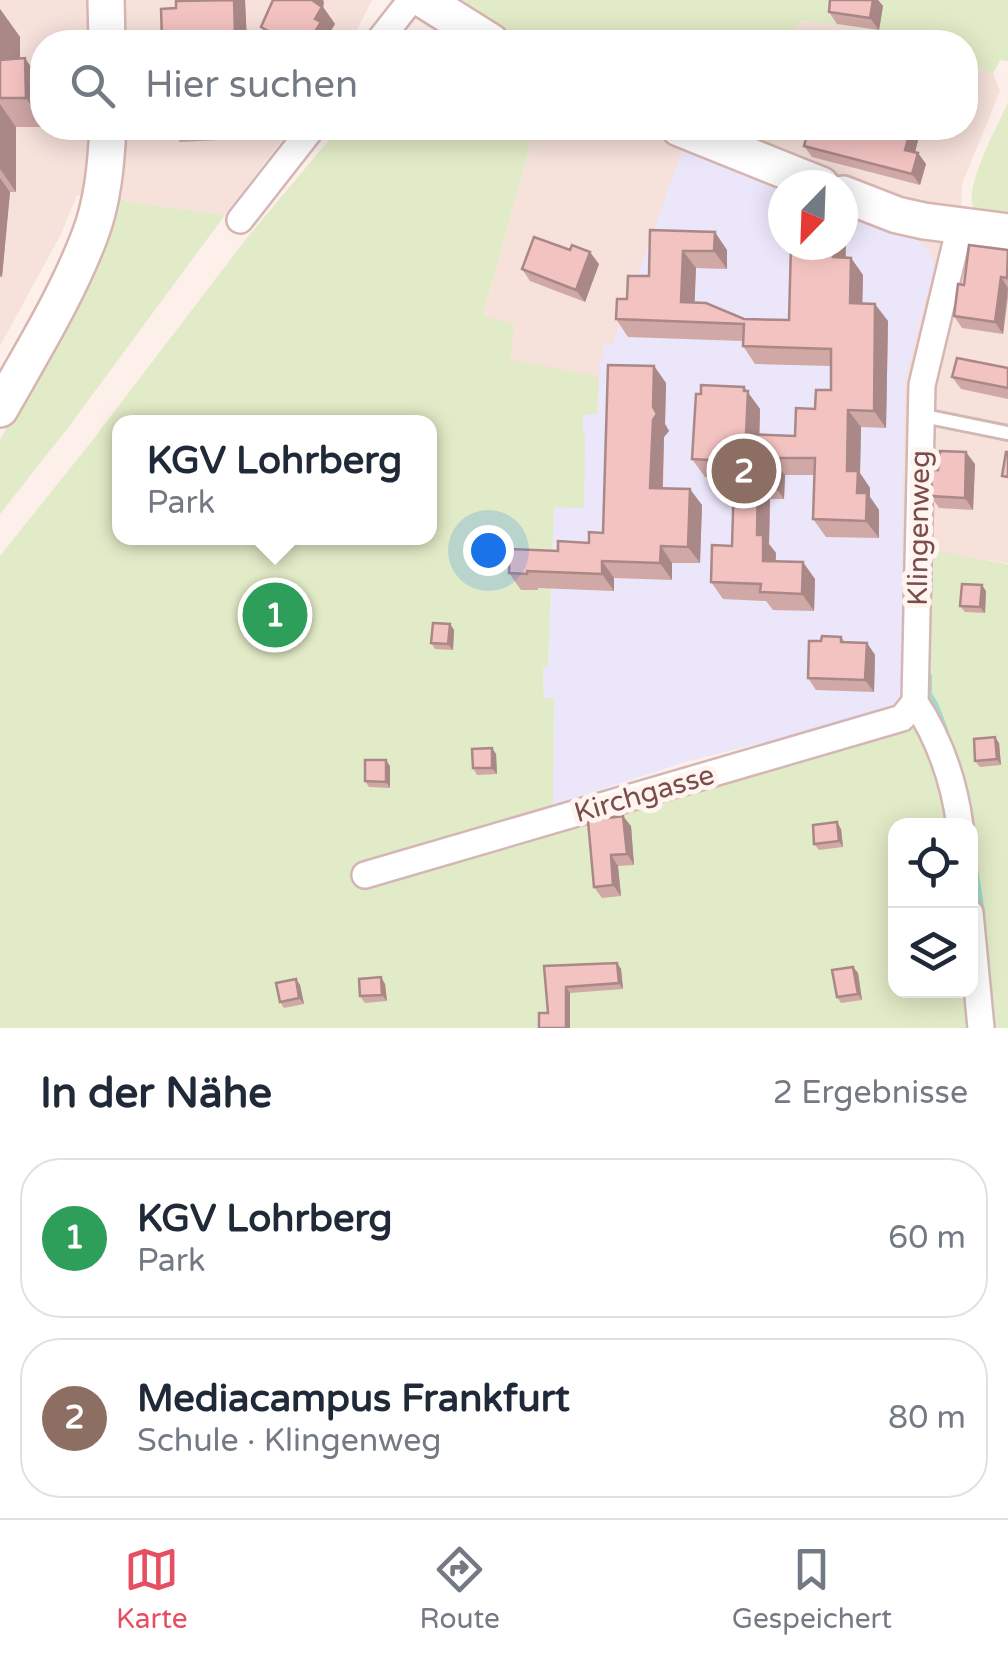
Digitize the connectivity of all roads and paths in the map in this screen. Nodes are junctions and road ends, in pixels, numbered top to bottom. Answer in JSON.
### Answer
{"nodes":[{"id":1,"x":106,"y":0,"type":"edge"},
{"id":2,"x":411,"y":0,"type":"edge"},
{"id":3,"x":424,"y":0,"type":"edge"},
{"id":4,"x":106,"y":30,"type":"edge"},
{"id":5,"x":387,"y":30,"type":"edge"},
{"id":6,"x":473,"y":30,"type":"edge"},
{"id":7,"x":107,"y":140,"type":"edge"},
{"id":8,"x":303,"y":140,"type":"edge"},
{"id":9,"x":709,"y":140,"type":"edge"},
{"id":10,"x":784,"y":170,"type":"edge"},
{"id":11,"x":858,"y":200,"type":"edge"},
{"id":12,"x":240,"y":220,"type":"dead end"},
{"id":13,"x":960,"y":226,"type":"junction"},
{"id":14,"x":1008,"y":232,"type":"edge"},
{"id":15,"x":0,"y":409,"type":"edge"},
{"id":16,"x":920,"y":416,"type":"junction"},
{"id":17,"x":1008,"y":433,"type":"edge"},
{"id":18,"x":915,"y":702,"type":"junction"},
{"id":19,"x":958,"y":818,"type":"edge"},
{"id":20,"x":365,"y":874,"type":"dead end"},
{"id":21,"x":977,"y":998,"type":"edge"},
{"id":22,"x":980,"y":1028,"type":"edge"}],
"edges":[{"from":1,"to":4,"type":"main road"},
{"from":2,"to":5,"type":"street"},
{"from":3,"to":6,"type":"main road"},
{"from":7,"to":15,"type":"main road"},
{"from":8,"to":12,"type":"street"},
{"from":9,"to":10,"type":"main road"},
{"from":11,"to":13,"type":"main road"},
{"from":13,"to":14,"type":"main road"},
{"from":13,"to":16,"type":"street","name":"Klingenweg"},
{"from":16,"to":17,"type":"lane"},
{"from":16,"to":18,"type":"street","name":"Klingenweg"},
{"from":18,"to":19,"type":"street","name":"Klingenweg"},
{"from":18,"to":20,"type":"street","name":"Kirchgasse"},
{"from":21,"to":22,"type":"street"}]}
